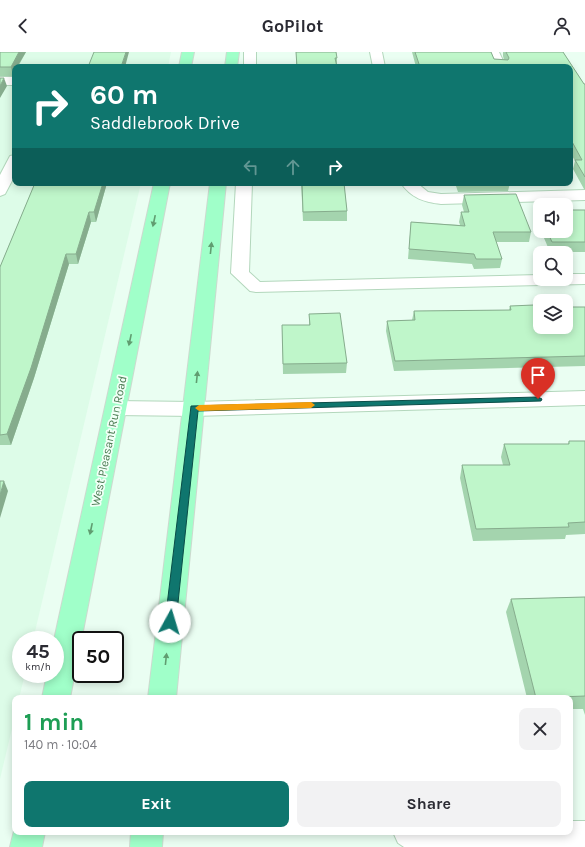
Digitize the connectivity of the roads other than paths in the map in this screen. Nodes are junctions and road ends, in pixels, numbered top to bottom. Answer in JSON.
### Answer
{"nodes":[{"id":1,"x":188,"y":52,"type":"edge"},
{"id":2,"x":233,"y":52,"type":"edge"},
{"id":3,"x":250,"y":52,"type":"edge"},
{"id":4,"x":376,"y":52,"type":"edge"},
{"id":5,"x":493,"y":52,"type":"edge"},
{"id":6,"x":186,"y":64,"type":"edge"},
{"id":7,"x":231,"y":64,"type":"edge"},
{"id":8,"x":250,"y":64,"type":"edge"},
{"id":9,"x":378,"y":64,"type":"edge"},
{"id":10,"x":499,"y":64,"type":"edge"},
{"id":11,"x":0,"y":81,"type":"edge"},
{"id":12,"x":12,"y":81,"type":"edge"},
{"id":13,"x":12,"y":165,"type":"edge"},
{"id":14,"x":161,"y":186,"type":"edge"},
{"id":15,"x":218,"y":186,"type":"edge"},
{"id":16,"x":244,"y":186,"type":"edge"},
{"id":17,"x":411,"y":186,"type":"edge"},
{"id":18,"x":555,"y":189,"type":"edge"},
{"id":19,"x":0,"y":191,"type":"edge"},
{"id":20,"x":585,"y":196,"type":"edge"},
{"id":21,"x":585,"y":279,"type":"edge"},
{"id":22,"x":585,"y":398,"type":"edge"},
{"id":23,"x":116,"y":408,"type":"junction"},
{"id":24,"x":194,"y":408,"type":"junction"},
{"id":25,"x":57,"y":695,"type":"edge"},
{"id":26,"x":162,"y":695,"type":"edge"},
{"id":27,"x":28,"y":835,"type":"edge"},
{"id":28,"x":147,"y":835,"type":"edge"},
{"id":29,"x":414,"y":835,"type":"edge"},
{"id":30,"x":585,"y":837,"type":"edge"},
{"id":31,"x":26,"y":847,"type":"edge"},
{"id":32,"x":146,"y":847,"type":"edge"}],
"edges":[{"from":1,"to":6,"type":"main road"},
{"from":2,"to":7,"type":"main road"},
{"from":3,"to":8,"type":"street"},
{"from":4,"to":9,"type":"street"},
{"from":5,"to":10,"type":"street"},
{"from":11,"to":12,"type":"street"},
{"from":13,"to":19,"type":"street"},
{"from":14,"to":23,"type":"main road","name":"West Pleasant Run Road","one_way":true},
{"from":24,"to":15,"type":"main road","one_way":true},
{"from":16,"to":21,"type":"street"},
{"from":17,"to":18,"type":"street"},
{"from":18,"to":20,"type":"street"},
{"from":22,"to":24,"type":"street"},
{"from":23,"to":24,"type":"street"},
{"from":23,"to":25,"type":"main road","name":"West Pleasant Run Road","one_way":true},
{"from":26,"to":24,"type":"main road","one_way":true},
{"from":27,"to":31,"type":"main road"},
{"from":28,"to":32,"type":"main road"},
{"from":29,"to":30,"type":"street"}]}
